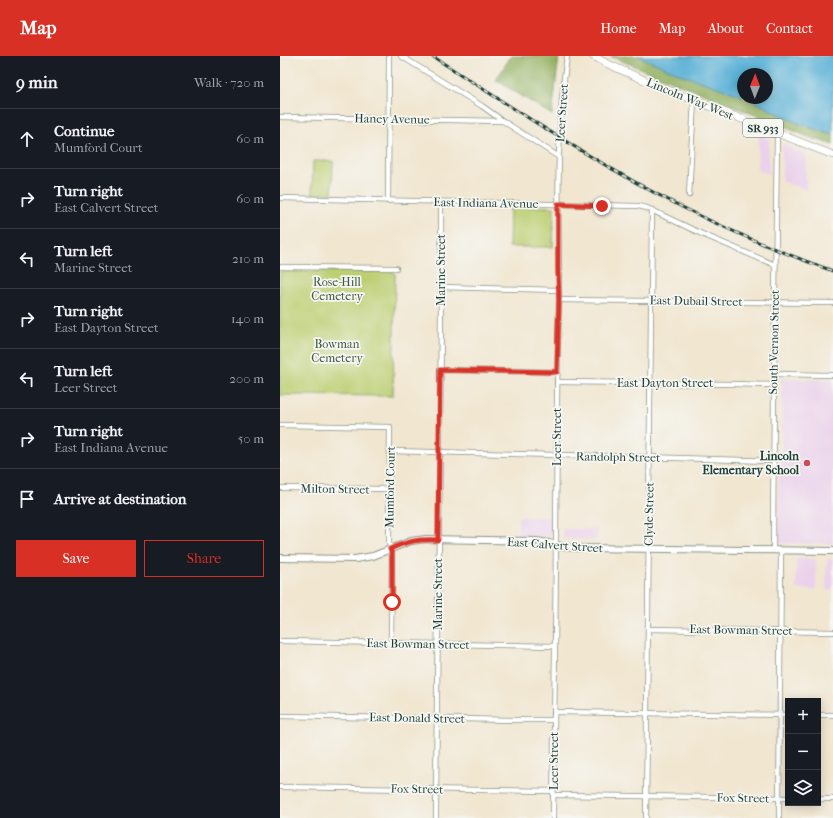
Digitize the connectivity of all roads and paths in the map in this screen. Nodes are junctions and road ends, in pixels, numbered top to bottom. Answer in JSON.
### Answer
{"nodes":[{"id":1,"x":389,"y":56,"type":"edge"},
{"id":2,"x":401,"y":56,"type":"edge"},
{"id":3,"x":567,"y":56,"type":"edge"},
{"id":4,"x":593,"y":56,"type":"edge"},
{"id":5,"x":694,"y":100,"type":"junction"},
{"id":6,"x":280,"y":117,"type":"edge"},
{"id":7,"x":389,"y":119,"type":"junction"},
{"id":8,"x":503,"y":121,"type":"junction"},
{"id":9,"x":777,"y":134,"type":"junction"},
{"id":10,"x":833,"y":155,"type":"edge"},
{"id":11,"x":559,"y":156,"type":"junction"},
{"id":12,"x":689,"y":195,"type":"dead end"},
{"id":13,"x":280,"y":198,"type":"edge"},
{"id":14,"x":388,"y":201,"type":"junction"},
{"id":15,"x":441,"y":202,"type":"junction"},
{"id":16,"x":558,"y":204,"type":"junction"},
{"id":17,"x":652,"y":210,"type":"junction"},
{"id":18,"x":775,"y":265,"type":"junction"},
{"id":19,"x":280,"y":267,"type":"edge"},
{"id":20,"x":396,"y":268,"type":"dead end"},
{"id":21,"x":442,"y":287,"type":"junction"},
{"id":22,"x":558,"y":290,"type":"junction"},
{"id":23,"x":559,"y":300,"type":"junction"},
{"id":24,"x":651,"y":301,"type":"junction"},
{"id":25,"x":775,"y":303,"type":"junction"},
{"id":26,"x":833,"y":303,"type":"edge"},
{"id":27,"x":440,"y":370,"type":"junction"},
{"id":28,"x":557,"y":372,"type":"junction"},
{"id":29,"x":774,"y":374,"type":"junction"},
{"id":30,"x":833,"y":375,"type":"edge"},
{"id":31,"x":557,"y":382,"type":"junction"},
{"id":32,"x":650,"y":383,"type":"junction"},
{"id":33,"x":774,"y":385,"type":"junction"},
{"id":34,"x":280,"y":425,"type":"edge"},
{"id":35,"x":390,"y":451,"type":"junction"},
{"id":36,"x":439,"y":452,"type":"junction"},
{"id":37,"x":557,"y":455,"type":"junction"},
{"id":38,"x":649,"y":457,"type":"junction"},
{"id":39,"x":773,"y":461,"type":"junction"},
{"id":40,"x":280,"y":488,"type":"edge"},
{"id":41,"x":390,"y":490,"type":"junction"},
{"id":42,"x":438,"y":540,"type":"junction"},
{"id":43,"x":556,"y":545,"type":"junction"},
{"id":44,"x":390,"y":549,"type":"junction"},
{"id":45,"x":648,"y":549,"type":"junction"},
{"id":46,"x":773,"y":550,"type":"junction"},
{"id":47,"x":781,"y":550,"type":"junction"},
{"id":48,"x":833,"y":551,"type":"edge"},
{"id":49,"x":280,"y":558,"type":"edge"},
{"id":50,"x":648,"y":629,"type":"junction"},
{"id":51,"x":781,"y":631,"type":"junction"},
{"id":52,"x":833,"y":632,"type":"edge"},
{"id":53,"x":280,"y":641,"type":"edge"},
{"id":54,"x":391,"y":644,"type":"junction"},
{"id":55,"x":437,"y":644,"type":"junction"},
{"id":56,"x":555,"y":646,"type":"junction"},
{"id":57,"x":554,"y":712,"type":"junction"},
{"id":58,"x":647,"y":713,"type":"junction"},
{"id":59,"x":780,"y":715,"type":"junction"},
{"id":60,"x":785,"y":715,"type":"edge"},
{"id":61,"x":821,"y":715,"type":"edge"},
{"id":62,"x":280,"y":716,"type":"edge"},
{"id":63,"x":833,"y":716,"type":"edge"},
{"id":64,"x":437,"y":719,"type":"junction"},
{"id":65,"x":554,"y":720,"type":"junction"},
{"id":66,"x":280,"y":787,"type":"edge"},
{"id":67,"x":436,"y":789,"type":"junction"},
{"id":68,"x":553,"y":793,"type":"junction"},
{"id":69,"x":646,"y":797,"type":"junction"},
{"id":70,"x":779,"y":798,"type":"junction"},
{"id":71,"x":785,"y":798,"type":"edge"},
{"id":72,"x":821,"y":799,"type":"edge"},
{"id":73,"x":833,"y":799,"type":"edge"},
{"id":74,"x":436,"y":818,"type":"edge"},
{"id":75,"x":553,"y":818,"type":"edge"},
{"id":76,"x":646,"y":818,"type":"edge"},
{"id":77,"x":779,"y":818,"type":"edge"}],
"edges":[{"from":1,"to":7,"type":"street"},
{"from":2,"to":8,"type":"street"},
{"from":3,"to":11,"type":"street","name":"Leer Street"},
{"from":4,"to":5,"type":"main road","name":"Lincoln Way West","number":"SR 933"},
{"from":5,"to":9,"type":"main road","name":"Lincoln Way West","number":"SR 933"},
{"from":5,"to":12,"type":"street"},
{"from":6,"to":7,"type":"street","name":"Haney Avenue"},
{"from":7,"to":8,"type":"street","name":"Haney Avenue"},
{"from":7,"to":14,"type":"street"},
{"from":8,"to":11,"type":"street"},
{"from":9,"to":10,"type":"main road","name":"Lincoln Way West","number":"SR 933"},
{"from":9,"to":18,"type":"street","name":"South Vernon Street"},
{"from":11,"to":16,"type":"street","name":"Leer Street"},
{"from":13,"to":14,"type":"street","name":"East Indiana Avenue"},
{"from":14,"to":15,"type":"street","name":"East Indiana Avenue"},
{"from":15,"to":16,"type":"street","name":"East Indiana Avenue"},
{"from":15,"to":21,"type":"street","name":"Marine Street"},
{"from":16,"to":17,"type":"street","name":"East Indiana Avenue"},
{"from":16,"to":22,"type":"street","name":"Leer Street"},
{"from":17,"to":18,"type":"street","name":"East Indiana Avenue"},
{"from":17,"to":24,"type":"street","name":"Clyde Street"},
{"from":18,"to":25,"type":"street","name":"South Vernon Street"},
{"from":19,"to":20,"type":"street"},
{"from":21,"to":22,"type":"street"},
{"from":21,"to":27,"type":"street","name":"Marine Street"},
{"from":22,"to":23,"type":"street","name":"Leer Street"},
{"from":23,"to":24,"type":"street","name":"East Dubail Street"},
{"from":23,"to":28,"type":"street","name":"Leer Street"},
{"from":24,"to":25,"type":"street","name":"East Dubail Street"},
{"from":24,"to":32,"type":"street","name":"Clyde Street"},
{"from":25,"to":26,"type":"street","name":"East Dubail Street"},
{"from":25,"to":29,"type":"street","name":"South Vernon Street"},
{"from":27,"to":28,"type":"street"},
{"from":27,"to":36,"type":"street","name":"Marine Street"},
{"from":28,"to":31,"type":"street","name":"Leer Street"},
{"from":29,"to":30,"type":"street"},
{"from":29,"to":33,"type":"street","name":"South Vernon Street"},
{"from":31,"to":32,"type":"street","name":"East Dayton Street"},
{"from":31,"to":37,"type":"street","name":"Leer Street"},
{"from":32,"to":33,"type":"street","name":"East Dayton Street"},
{"from":32,"to":38,"type":"street","name":"Clyde Street"},
{"from":33,"to":39,"type":"street","name":"South Vernon Street"},
{"from":34,"to":35,"type":"street","name":"Mumford Court"},
{"from":35,"to":36,"type":"street","name":"Randolph Street"},
{"from":35,"to":41,"type":"street","name":"Mumford Court"},
{"from":36,"to":37,"type":"street","name":"Randolph Street"},
{"from":36,"to":42,"type":"street","name":"Marine Street"},
{"from":37,"to":38,"type":"street","name":"Randolph Street"},
{"from":37,"to":43,"type":"street","name":"Leer Street"},
{"from":38,"to":39,"type":"street","name":"Randolph Street"},
{"from":38,"to":45,"type":"street","name":"Clyde Street"},
{"from":39,"to":46,"type":"street","name":"South Vernon Street"},
{"from":40,"to":41,"type":"street","name":"Milton Street"},
{"from":41,"to":44,"type":"street","name":"Mumford Court"},
{"from":42,"to":43,"type":"street","name":"East Calvert Street"},
{"from":42,"to":44,"type":"street","name":"East Calvert Street"},
{"from":42,"to":55,"type":"street","name":"Marine Street"},
{"from":43,"to":45,"type":"street","name":"East Calvert Street"},
{"from":43,"to":56,"type":"street","name":"Leer Street"},
{"from":44,"to":49,"type":"street","name":"East Calvert Street"},
{"from":44,"to":54,"type":"street","name":"Mumford Court"},
{"from":45,"to":46,"type":"street","name":"East Calvert Street"},
{"from":45,"to":50,"type":"street","name":"Clyde Street"},
{"from":46,"to":47,"type":"street","name":"East Calvert Street"},
{"from":47,"to":48,"type":"street","name":"East Calvert Street"},
{"from":47,"to":51,"type":"street"},
{"from":50,"to":51,"type":"street","name":"East Bowman Street"},
{"from":50,"to":58,"type":"street","name":"Clyde Street"},
{"from":51,"to":52,"type":"street","name":"East Bowman Street"},
{"from":51,"to":59,"type":"street"},
{"from":53,"to":54,"type":"street","name":"East Bowman Street"},
{"from":54,"to":55,"type":"street","name":"East Bowman Street"},
{"from":55,"to":56,"type":"street","name":"East Bowman Street"},
{"from":55,"to":64,"type":"street","name":"Marine Street"},
{"from":56,"to":57,"type":"street","name":"Leer Street"},
{"from":57,"to":58,"type":"street"},
{"from":57,"to":65,"type":"street","name":"Leer Street"},
{"from":58,"to":59,"type":"street"},
{"from":58,"to":69,"type":"street","name":"Clyde Street"},
{"from":59,"to":60,"type":"street"},
{"from":59,"to":70,"type":"street"},
{"from":61,"to":63,"type":"street"},
{"from":62,"to":64,"type":"street","name":"East Donald Street"},
{"from":64,"to":65,"type":"street","name":"East Donald Street"},
{"from":64,"to":67,"type":"street","name":"Marine Street"},
{"from":65,"to":68,"type":"street","name":"Leer Street"},
{"from":66,"to":67,"type":"street","name":"Fox Street"},
{"from":67,"to":68,"type":"street","name":"Fox Street"},
{"from":67,"to":74,"type":"street","name":"Marine Street"},
{"from":68,"to":69,"type":"street","name":"Fox Street"},
{"from":68,"to":75,"type":"street","name":"Leer Street"},
{"from":69,"to":70,"type":"street","name":"Fox Street"},
{"from":69,"to":76,"type":"street","name":"Clyde Street"},
{"from":70,"to":71,"type":"street","name":"Fox Street"},
{"from":70,"to":77,"type":"street"},
{"from":72,"to":73,"type":"street"}]}
